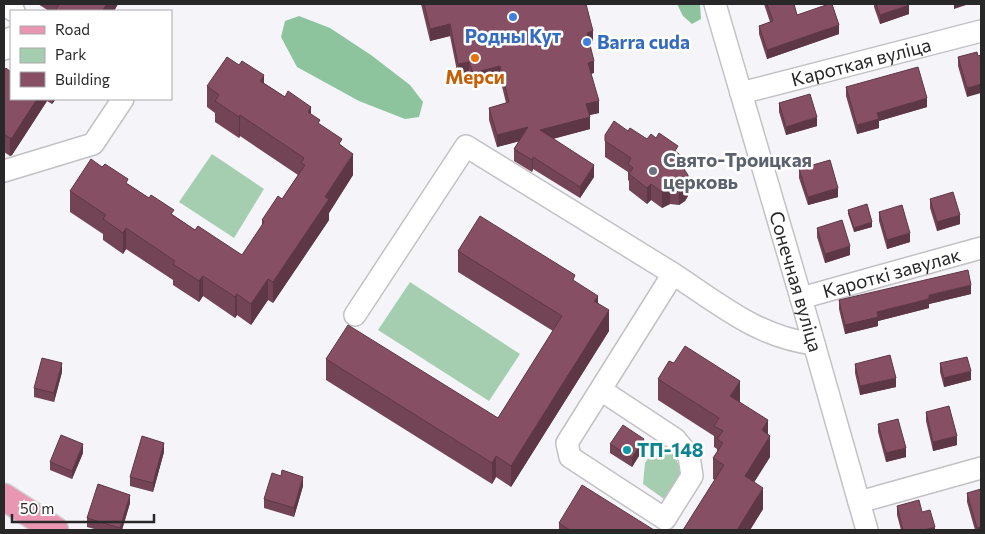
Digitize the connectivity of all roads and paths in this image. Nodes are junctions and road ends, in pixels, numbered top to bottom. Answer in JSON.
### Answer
{"nodes":[{"id":1,"x":715,"y":4,"type":"edge"},
{"id":2,"x":981,"y":31,"type":"edge"},
{"id":3,"x":741,"y":93,"type":"junction"},
{"id":4,"x":122,"y":100,"type":"edge"},
{"id":5,"x":4,"y":171,"type":"edge"},
{"id":6,"x":981,"y":248,"type":"edge"},
{"id":7,"x":674,"y":274,"type":"junction"},
{"id":8,"x":801,"y":298,"type":"junction"},
{"id":9,"x":355,"y":315,"type":"dead end"},
{"id":10,"x":814,"y":344,"type":"junction"},
{"id":11,"x":601,"y":390,"type":"junction"},
{"id":12,"x":981,"y":468,"type":"edge"},
{"id":13,"x":4,"y":497,"type":"edge"},
{"id":14,"x":859,"y":502,"type":"junction"},
{"id":15,"x":54,"y":530,"type":"edge"},
{"id":16,"x":867,"y":530,"type":"edge"}],
"edges":[{"from":1,"to":3,"type":"street","name":"Сонечная вуліца"},
{"from":2,"to":3,"type":"street","name":"Кароткая вуліца"},
{"from":3,"to":8,"type":"street","name":"Сонечная вуліца"},
{"from":4,"to":5,"type":"street"},
{"from":6,"to":8,"type":"street","name":"Кароткі завулак"},
{"from":7,"to":9,"type":"street"},
{"from":7,"to":10,"type":"street"},
{"from":7,"to":11,"type":"street"},
{"from":8,"to":10,"type":"street","name":"Сонечная вуліца"},
{"from":10,"to":14,"type":"street","name":"Сонечная вуліца"},
{"from":11,"to":11,"type":"street"},
{"from":12,"to":14,"type":"street"},
{"from":13,"to":15,"type":"main road"},
{"from":14,"to":16,"type":"street","name":"Сонечная вуліца"}]}
